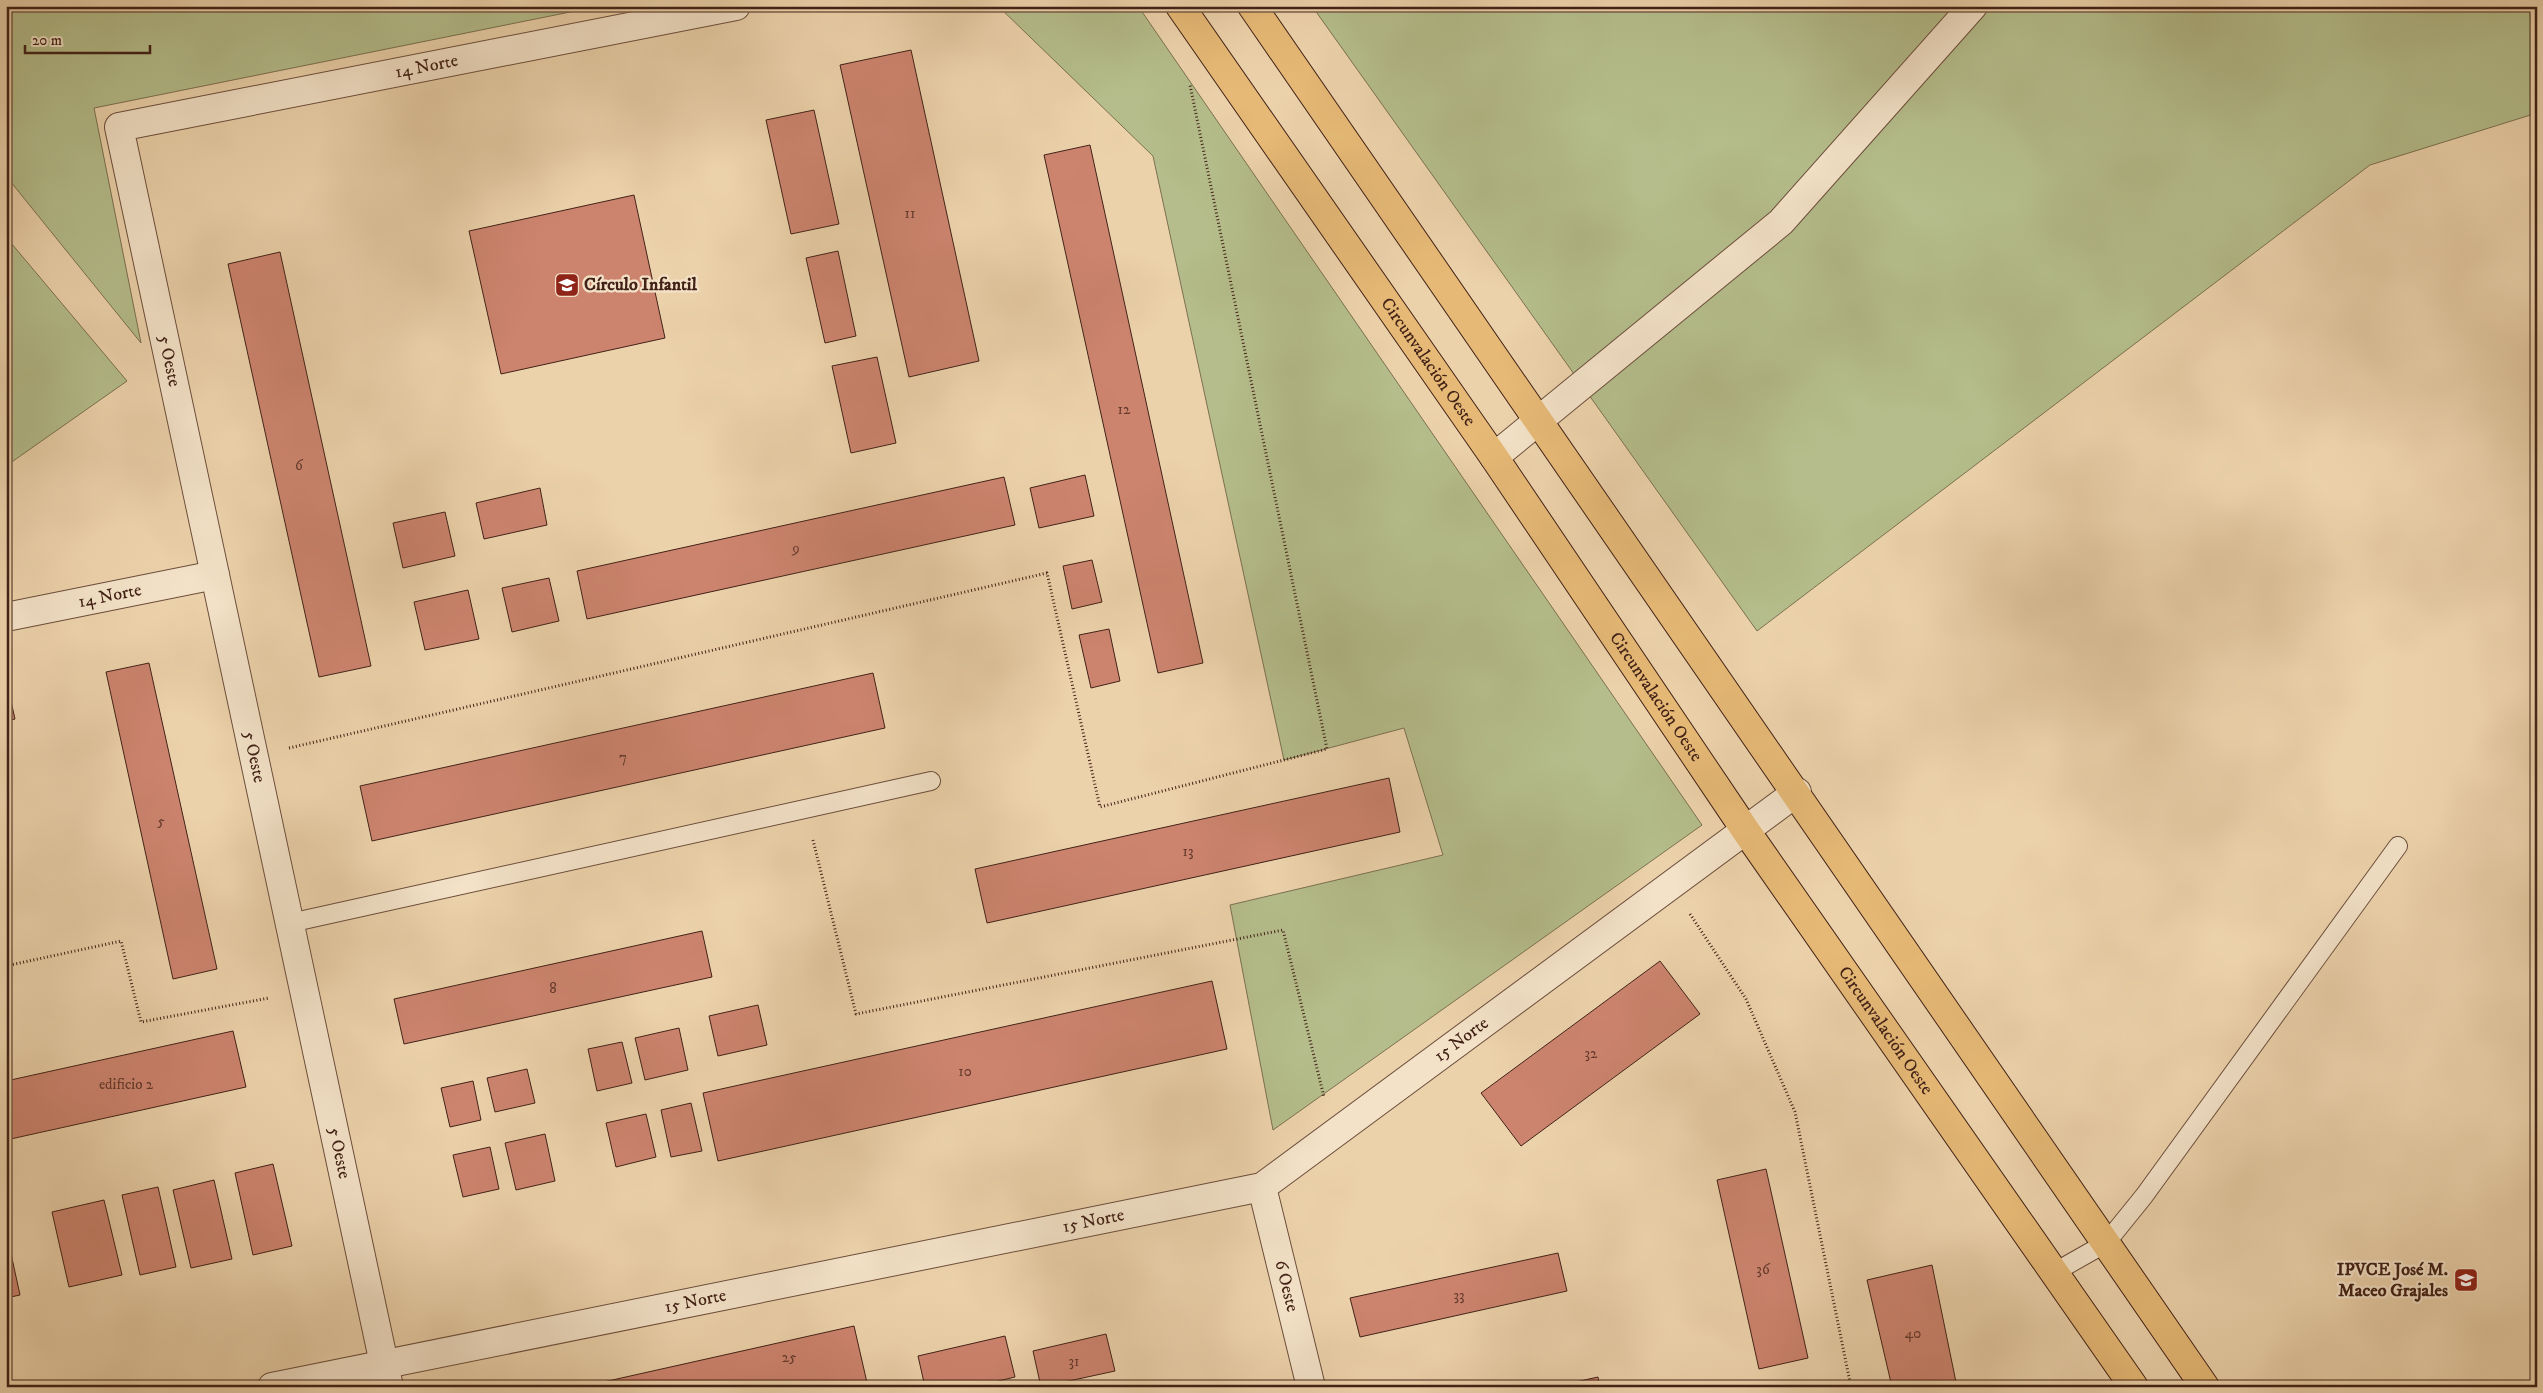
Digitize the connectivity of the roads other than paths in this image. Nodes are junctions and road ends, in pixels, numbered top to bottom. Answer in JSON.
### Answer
{"nodes":[{"id":1,"x":736,"y":6,"type":"edge"},
{"id":2,"x":1180,"y":6,"type":"edge"},
{"id":3,"x":1252,"y":6,"type":"edge"},
{"id":4,"x":1973,"y":6,"type":"edge"},
{"id":5,"x":119,"y":127,"type":"joint"},
{"id":6,"x":1538,"y":419,"type":"junction"},
{"id":7,"x":1494,"y":457,"type":"junction"},
{"id":8,"x":215,"y":575,"type":"junction"},
{"id":9,"x":6,"y":617,"type":"edge"},
{"id":10,"x":932,"y":781,"type":"dead end"},
{"id":11,"x":1797,"y":792,"type":"junction"},
{"id":12,"x":1746,"y":831,"type":"junction"},
{"id":13,"x":2398,"y":846,"type":"dead end"},
{"id":14,"x":290,"y":923,"type":"junction"},
{"id":15,"x":1262,"y":1187,"type":"junction"},
{"id":16,"x":2106,"y":1243,"type":"junction"},
{"id":17,"x":2055,"y":1272,"type":"junction"},
{"id":18,"x":387,"y":1376,"type":"edge"},
{"id":19,"x":272,"y":1387,"type":"edge"},
{"id":20,"x":1311,"y":1387,"type":"edge"},
{"id":21,"x":2134,"y":1387,"type":"edge"},
{"id":22,"x":2205,"y":1387,"type":"edge"}],
"edges":[{"from":1,"to":5,"type":"street","name":"14 Norte"},
{"from":2,"to":7,"type":"main road","name":"Circunvalación Oeste"},
{"from":3,"to":6,"type":"main road"},
{"from":4,"to":6,"type":"street"},
{"from":5,"to":8,"type":"street","name":"5 Oeste"},
{"from":6,"to":7,"type":"street"},
{"from":6,"to":11,"type":"main road"},
{"from":7,"to":12,"type":"main road","name":"Circunvalación Oeste"},
{"from":8,"to":9,"type":"street","name":"14 Norte"},
{"from":8,"to":14,"type":"street","name":"5 Oeste"},
{"from":10,"to":14,"type":"lane"},
{"from":11,"to":12,"type":"street","name":"15 Norte"},
{"from":11,"to":16,"type":"main road"},
{"from":12,"to":15,"type":"street","name":"15 Norte"},
{"from":12,"to":17,"type":"main road","name":"Circunvalación Oeste"},
{"from":13,"to":16,"type":"lane"},
{"from":14,"to":18,"type":"street","name":"5 Oeste"},
{"from":15,"to":18,"type":"street","name":"15 Norte"},
{"from":15,"to":20,"type":"street","name":"6 Oeste"},
{"from":16,"to":17,"type":"lane"},
{"from":16,"to":22,"type":"main road"},
{"from":17,"to":21,"type":"main road","name":"Circunvalación Oeste"},
{"from":18,"to":19,"type":"street","name":"15 Norte"}]}
